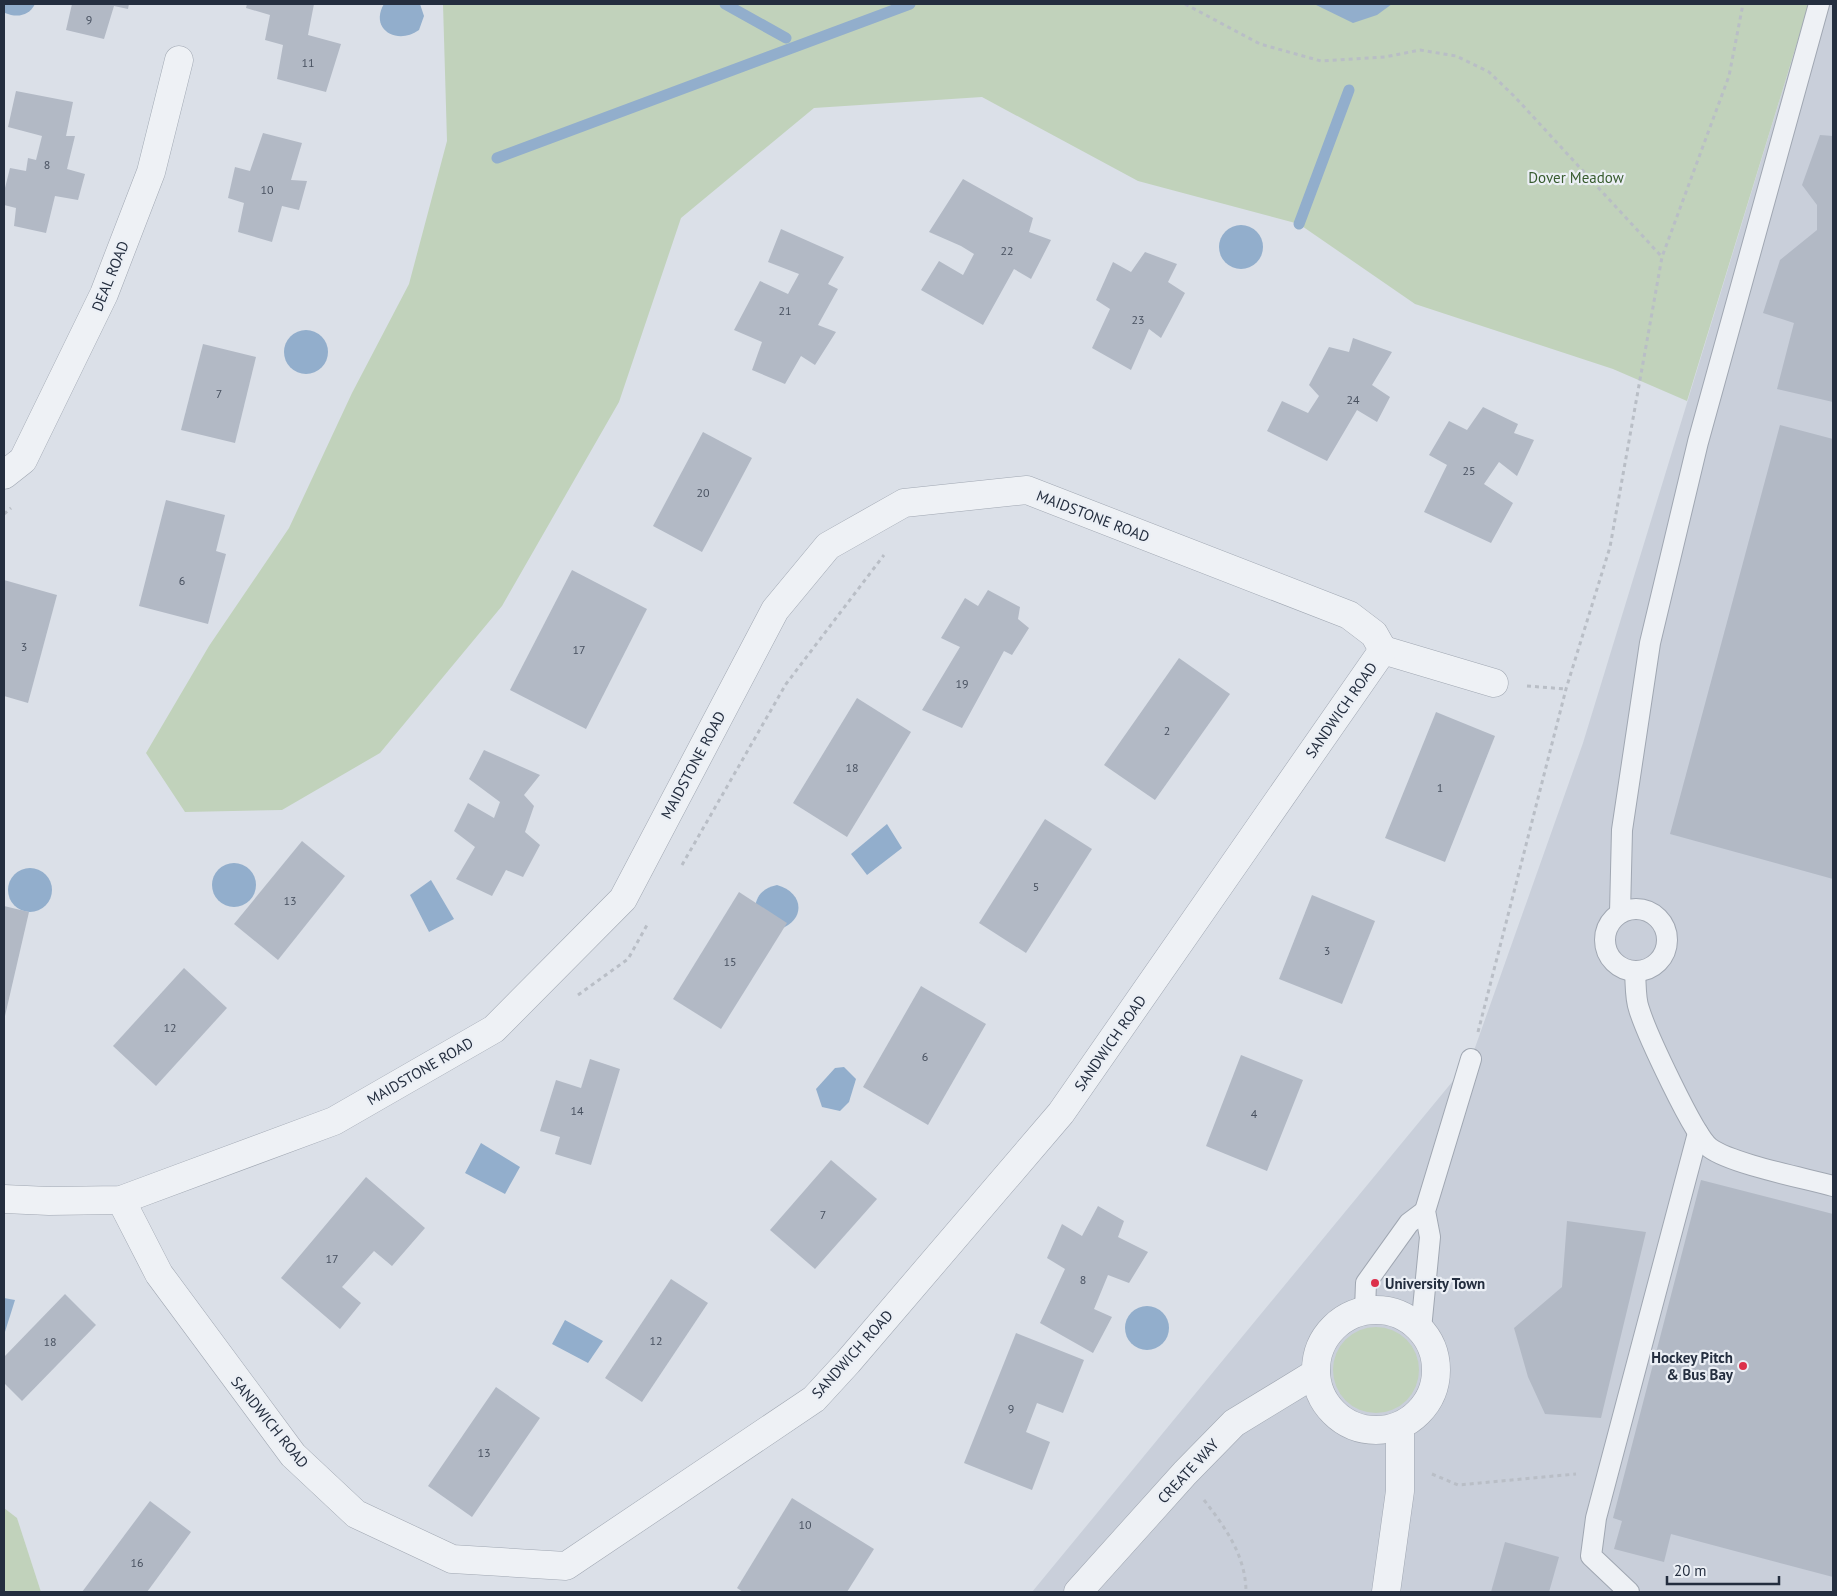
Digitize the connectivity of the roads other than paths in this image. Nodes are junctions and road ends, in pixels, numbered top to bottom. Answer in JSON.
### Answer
{"nodes":[{"id":1,"x":1819,"y":4,"type":"edge"},
{"id":2,"x":179,"y":60,"type":"dead end"},
{"id":3,"x":4,"y":475,"type":"edge"},
{"id":4,"x":1383,"y":650,"type":"junction"},
{"id":5,"x":1494,"y":683,"type":"road end"},
{"id":6,"x":1620,"y":913,"type":"junction"},
{"id":7,"x":1635,"y":972,"type":"junction"},
{"id":8,"x":1471,"y":1059,"type":"road end"},
{"id":9,"x":1698,"y":1133,"type":"junction"},
{"id":10,"x":1833,"y":1186,"type":"edge"},
{"id":11,"x":4,"y":1199,"type":"edge"},
{"id":12,"x":121,"y":1200,"type":"junction"},
{"id":13,"x":1425,"y":1211,"type":"junction"},
{"id":14,"x":1365,"y":1310,"type":"junction"},
{"id":15,"x":1421,"y":1329,"type":"junction"},
{"id":16,"x":1316,"y":1373,"type":"junction"},
{"id":17,"x":1400,"y":1426,"type":"junction"},
{"id":18,"x":1081,"y":1591,"type":"edge"},
{"id":19,"x":1386,"y":1592,"type":"edge"},
{"id":20,"x":1629,"y":1592,"type":"edge"}],
"edges":[{"from":1,"to":6,"type":"lane"},
{"from":2,"to":3,"type":"street","name":"DEAL ROAD"},
{"from":4,"to":5,"type":"street"},
{"from":4,"to":12,"type":"street","name":"MAIDSTONE ROAD"},
{"from":4,"to":12,"type":"street","name":"SANDWICH ROAD"},
{"from":6,"to":7,"type":"lane"},
{"from":6,"to":7,"type":"lane"},
{"from":7,"to":9,"type":"lane"},
{"from":8,"to":13,"type":"lane"},
{"from":9,"to":10,"type":"lane"},
{"from":9,"to":20,"type":"lane"},
{"from":11,"to":12,"type":"street","name":"MAIDSTONE ROAD"},
{"from":13,"to":14,"type":"lane"},
{"from":13,"to":15,"type":"lane"},
{"from":14,"to":15,"type":"street"},
{"from":14,"to":16,"type":"street"},
{"from":15,"to":17,"type":"street"},
{"from":16,"to":17,"type":"street"},
{"from":16,"to":18,"type":"street","name":"CREATE WAY"},
{"from":17,"to":19,"type":"street"}]}
